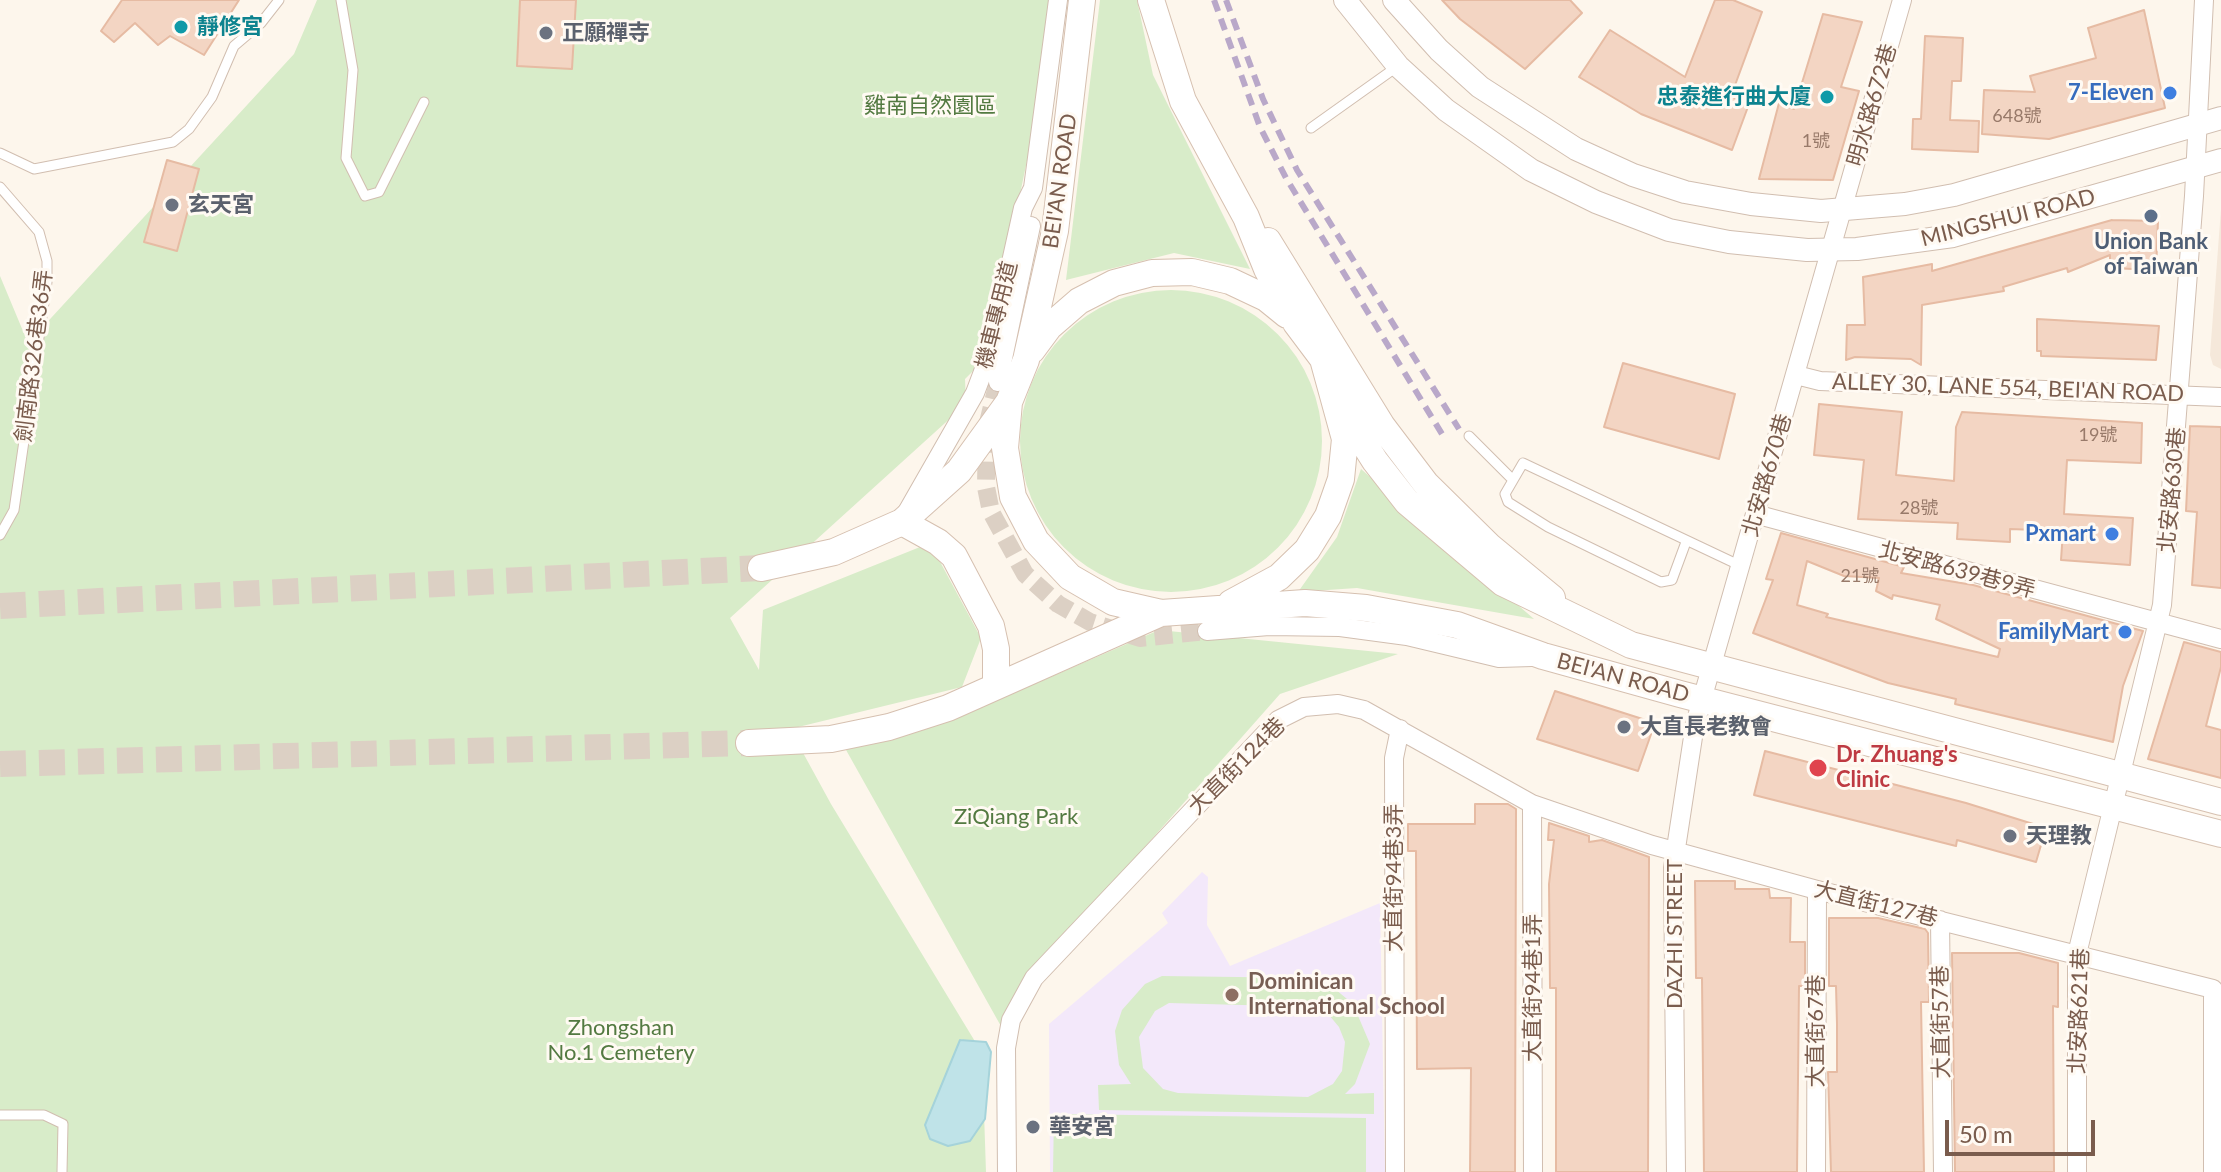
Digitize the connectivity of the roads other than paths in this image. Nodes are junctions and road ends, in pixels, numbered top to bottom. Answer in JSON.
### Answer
{"nodes":[{"id":1,"x":279,"y":0,"type":"edge"},
{"id":2,"x":341,"y":0,"type":"edge"},
{"id":3,"x":1058,"y":0,"type":"edge"},
{"id":4,"x":1082,"y":0,"type":"edge"},
{"id":5,"x":1151,"y":0,"type":"edge"},
{"id":6,"x":1345,"y":0,"type":"edge"},
{"id":7,"x":1394,"y":0,"type":"edge"},
{"id":8,"x":1902,"y":0,"type":"edge"},
{"id":9,"x":2204,"y":0,"type":"edge"},
{"id":10,"x":1398,"y":66,"type":"junction"},
{"id":11,"x":424,"y":102,"type":"dead end"},
{"id":12,"x":2221,"y":118,"type":"edge"},
{"id":13,"x":2198,"y":125,"type":"junction"},
{"id":14,"x":1311,"y":128,"type":"dead end"},
{"id":15,"x":0,"y":153,"type":"edge"},
{"id":16,"x":2221,"y":160,"type":"edge"},
{"id":17,"x":2196,"y":168,"type":"junction"},
{"id":18,"x":0,"y":187,"type":"edge"},
{"id":19,"x":1033,"y":188,"type":"junction"},
{"id":20,"x":1842,"y":209,"type":"junction"},
{"id":21,"x":1246,"y":217,"type":"junction"},
{"id":22,"x":1831,"y":250,"type":"junction"},
{"id":23,"x":1296,"y":323,"type":"junction"},
{"id":24,"x":1026,"y":360,"type":"junction"},
{"id":25,"x":1796,"y":375,"type":"junction"},
{"id":26,"x":1003,"y":392,"type":"junction"},
{"id":27,"x":2179,"y":395,"type":"junction"},
{"id":28,"x":2221,"y":397,"type":"edge"},
{"id":29,"x":1337,"y":401,"type":"junction"},
{"id":30,"x":1469,"y":436,"type":"dead end"},
{"id":31,"x":1513,"y":480,"type":"junction"},
{"id":32,"x":1755,"y":514,"type":"junction"},
{"id":33,"x":902,"y":522,"type":"junction"},
{"id":34,"x":0,"y":535,"type":"edge"},
{"id":35,"x":1686,"y":542,"type":"junction"},
{"id":36,"x":1741,"y":566,"type":"junction"},
{"id":37,"x":761,"y":568,"type":"tunnel mouth"},
{"id":38,"x":1161,"y":613,"type":"junction"},
{"id":39,"x":1572,"y":617,"type":"junction"},
{"id":40,"x":1208,"y":621,"type":"junction"},
{"id":41,"x":2160,"y":623,"type":"junction"},
{"id":42,"x":2221,"y":639,"type":"edge"},
{"id":43,"x":1711,"y":669,"type":"junction"},
{"id":44,"x":996,"y":686,"type":"junction"},
{"id":45,"x":1702,"y":699,"type":"junction"},
{"id":46,"x":1400,"y":729,"type":"junction"},
{"id":47,"x":749,"y":743,"type":"tunnel mouth"},
{"id":48,"x":2121,"y":776,"type":"junction"},
{"id":49,"x":2221,"y":802,"type":"edge"},
{"id":50,"x":1532,"y":804,"type":"junction"},
{"id":51,"x":2114,"y":807,"type":"junction"},
{"id":52,"x":2221,"y":834,"type":"edge"},
{"id":53,"x":1675,"y":851,"type":"junction"},
{"id":54,"x":1817,"y":890,"type":"junction"},
{"id":55,"x":1940,"y":920,"type":"junction"},
{"id":56,"x":2077,"y":954,"type":"junction"},
{"id":57,"x":2217,"y":990,"type":"edge"},
{"id":58,"x":0,"y":1115,"type":"edge"},
{"id":59,"x":62,"y":1172,"type":"edge"},
{"id":60,"x":1007,"y":1172,"type":"edge"},
{"id":61,"x":1395,"y":1172,"type":"edge"},
{"id":62,"x":1533,"y":1172,"type":"edge"},
{"id":63,"x":1676,"y":1172,"type":"edge"},
{"id":64,"x":1816,"y":1172,"type":"edge"},
{"id":65,"x":1943,"y":1172,"type":"edge"},
{"id":66,"x":2077,"y":1172,"type":"edge"},
{"id":67,"x":2213,"y":1172,"type":"edge"}],
"edges":[{"from":1,"to":15,"type":"lane"},
{"from":2,"to":11,"type":"lane"},
{"from":3,"to":19,"type":"street","name":"機車專用道"},
{"from":4,"to":24,"type":"main road","name":"BEI'AN ROAD"},
{"from":5,"to":21,"type":"main road","name":"BEI'AN ROAD"},
{"from":6,"to":10,"type":"street","name":"MINGSHUI ROAD"},
{"from":7,"to":20,"type":"street","name":"MINGSHUI ROAD"},
{"from":8,"to":20,"type":"street","name":"明水路672巷"},
{"from":9,"to":13,"type":"street","name":"北安路630巷"},
{"from":10,"to":14,"type":"lane"},
{"from":10,"to":22,"type":"street","name":"MINGSHUI ROAD"},
{"from":12,"to":13,"type":"street","name":"MINGSHUI ROAD"},
{"from":13,"to":17,"type":"street","name":"北安路630巷"},
{"from":13,"to":20,"type":"street","name":"MINGSHUI ROAD"},
{"from":16,"to":17,"type":"street","name":"MINGSHUI ROAD"},
{"from":17,"to":22,"type":"street","name":"MINGSHUI ROAD"},
{"from":17,"to":27,"type":"street","name":"北安路630巷"},
{"from":18,"to":34,"type":"lane","name":"劍南路326巷36弄"},
{"from":19,"to":26,"type":"street","name":"機車專用道"},
{"from":19,"to":33,"type":"street","name":"機車專用道"},
{"from":20,"to":22,"type":"street","name":"明水路672巷"},
{"from":21,"to":23,"type":"main road","name":"BEI'AN ROAD"},
{"from":21,"to":39,"type":"main road"},
{"from":22,"to":25,"type":"street","name":"北安路670巷"},
{"from":23,"to":24,"type":"main road","name":"BEI'AN ROAD"},
{"from":23,"to":29,"type":"main road","name":"BEI'AN ROAD"},
{"from":24,"to":26,"type":"main road","name":"BEI'AN ROAD"},
{"from":25,"to":27,"type":"street","name":"ALLEY 30, LANE 554, BEI'AN ROAD"},
{"from":25,"to":32,"type":"street","name":"北安路670巷"},
{"from":26,"to":33,"type":"main road"},
{"from":26,"to":38,"type":"main road","name":"BEI'AN ROAD"},
{"from":27,"to":28,"type":"street","name":"ALLEY 30, LANE 554, BEI'AN ROAD"},
{"from":27,"to":41,"type":"street","name":"北安路630巷"},
{"from":29,"to":39,"type":"main road","name":"BEI'AN ROAD"},
{"from":29,"to":40,"type":"main road","name":"BEI'AN ROAD"},
{"from":30,"to":31,"type":"lane"},
{"from":31,"to":35,"type":"lane"},
{"from":31,"to":35,"type":"lane"},
{"from":32,"to":36,"type":"street","name":"北安路670巷"},
{"from":32,"to":41,"type":"street","name":"北安路639巷9弄"},
{"from":33,"to":37,"type":"main road"},
{"from":33,"to":44,"type":"main road"},
{"from":35,"to":36,"type":"lane"},
{"from":36,"to":43,"type":"street","name":"北安路670巷"},
{"from":38,"to":40,"type":"main road","name":"BEI'AN ROAD"},
{"from":38,"to":44,"type":"main road"},
{"from":39,"to":43,"type":"main road","name":"BEI'AN ROAD"},
{"from":40,"to":45,"type":"main road","name":"BEI'AN ROAD"},
{"from":41,"to":42,"type":"street","name":"北安路639巷9弄"},
{"from":41,"to":48,"type":"street","name":"北安路630巷"},
{"from":43,"to":45,"type":"street","name":"北安路670巷"},
{"from":43,"to":48,"type":"main road","name":"BEI'AN ROAD"},
{"from":44,"to":47,"type":"main road"},
{"from":45,"to":51,"type":"main road","name":"BEI'AN ROAD"},
{"from":45,"to":53,"type":"street","name":"DAZHI STREET"},
{"from":46,"to":50,"type":"street","name":"大直街124巷"},
{"from":46,"to":60,"type":"street","name":"大直街124巷"},
{"from":46,"to":61,"type":"street","name":"大直街94巷3弄"},
{"from":48,"to":49,"type":"main road","name":"BEI'AN ROAD"},
{"from":48,"to":51,"type":"street","name":"北安路630巷"},
{"from":50,"to":53,"type":"street","name":"大直街124巷"},
{"from":50,"to":62,"type":"street","name":"大直街94巷1弄"},
{"from":51,"to":52,"type":"main road","name":"BEI'AN ROAD"},
{"from":51,"to":56,"type":"street","name":"北安路621巷"},
{"from":53,"to":54,"type":"street","name":"大直街127巷"},
{"from":53,"to":63,"type":"street","name":"DAZHI STREET"},
{"from":54,"to":55,"type":"street","name":"大直街127巷"},
{"from":54,"to":64,"type":"street","name":"大直街67巷"},
{"from":55,"to":56,"type":"street","name":"大直街127巷"},
{"from":55,"to":65,"type":"street","name":"大直街57巷"},
{"from":56,"to":57,"type":"street","name":"大直街127巷"},
{"from":56,"to":66,"type":"street","name":"北安路621巷"},
{"from":57,"to":67,"type":"street"},
{"from":58,"to":59,"type":"lane"}]}
